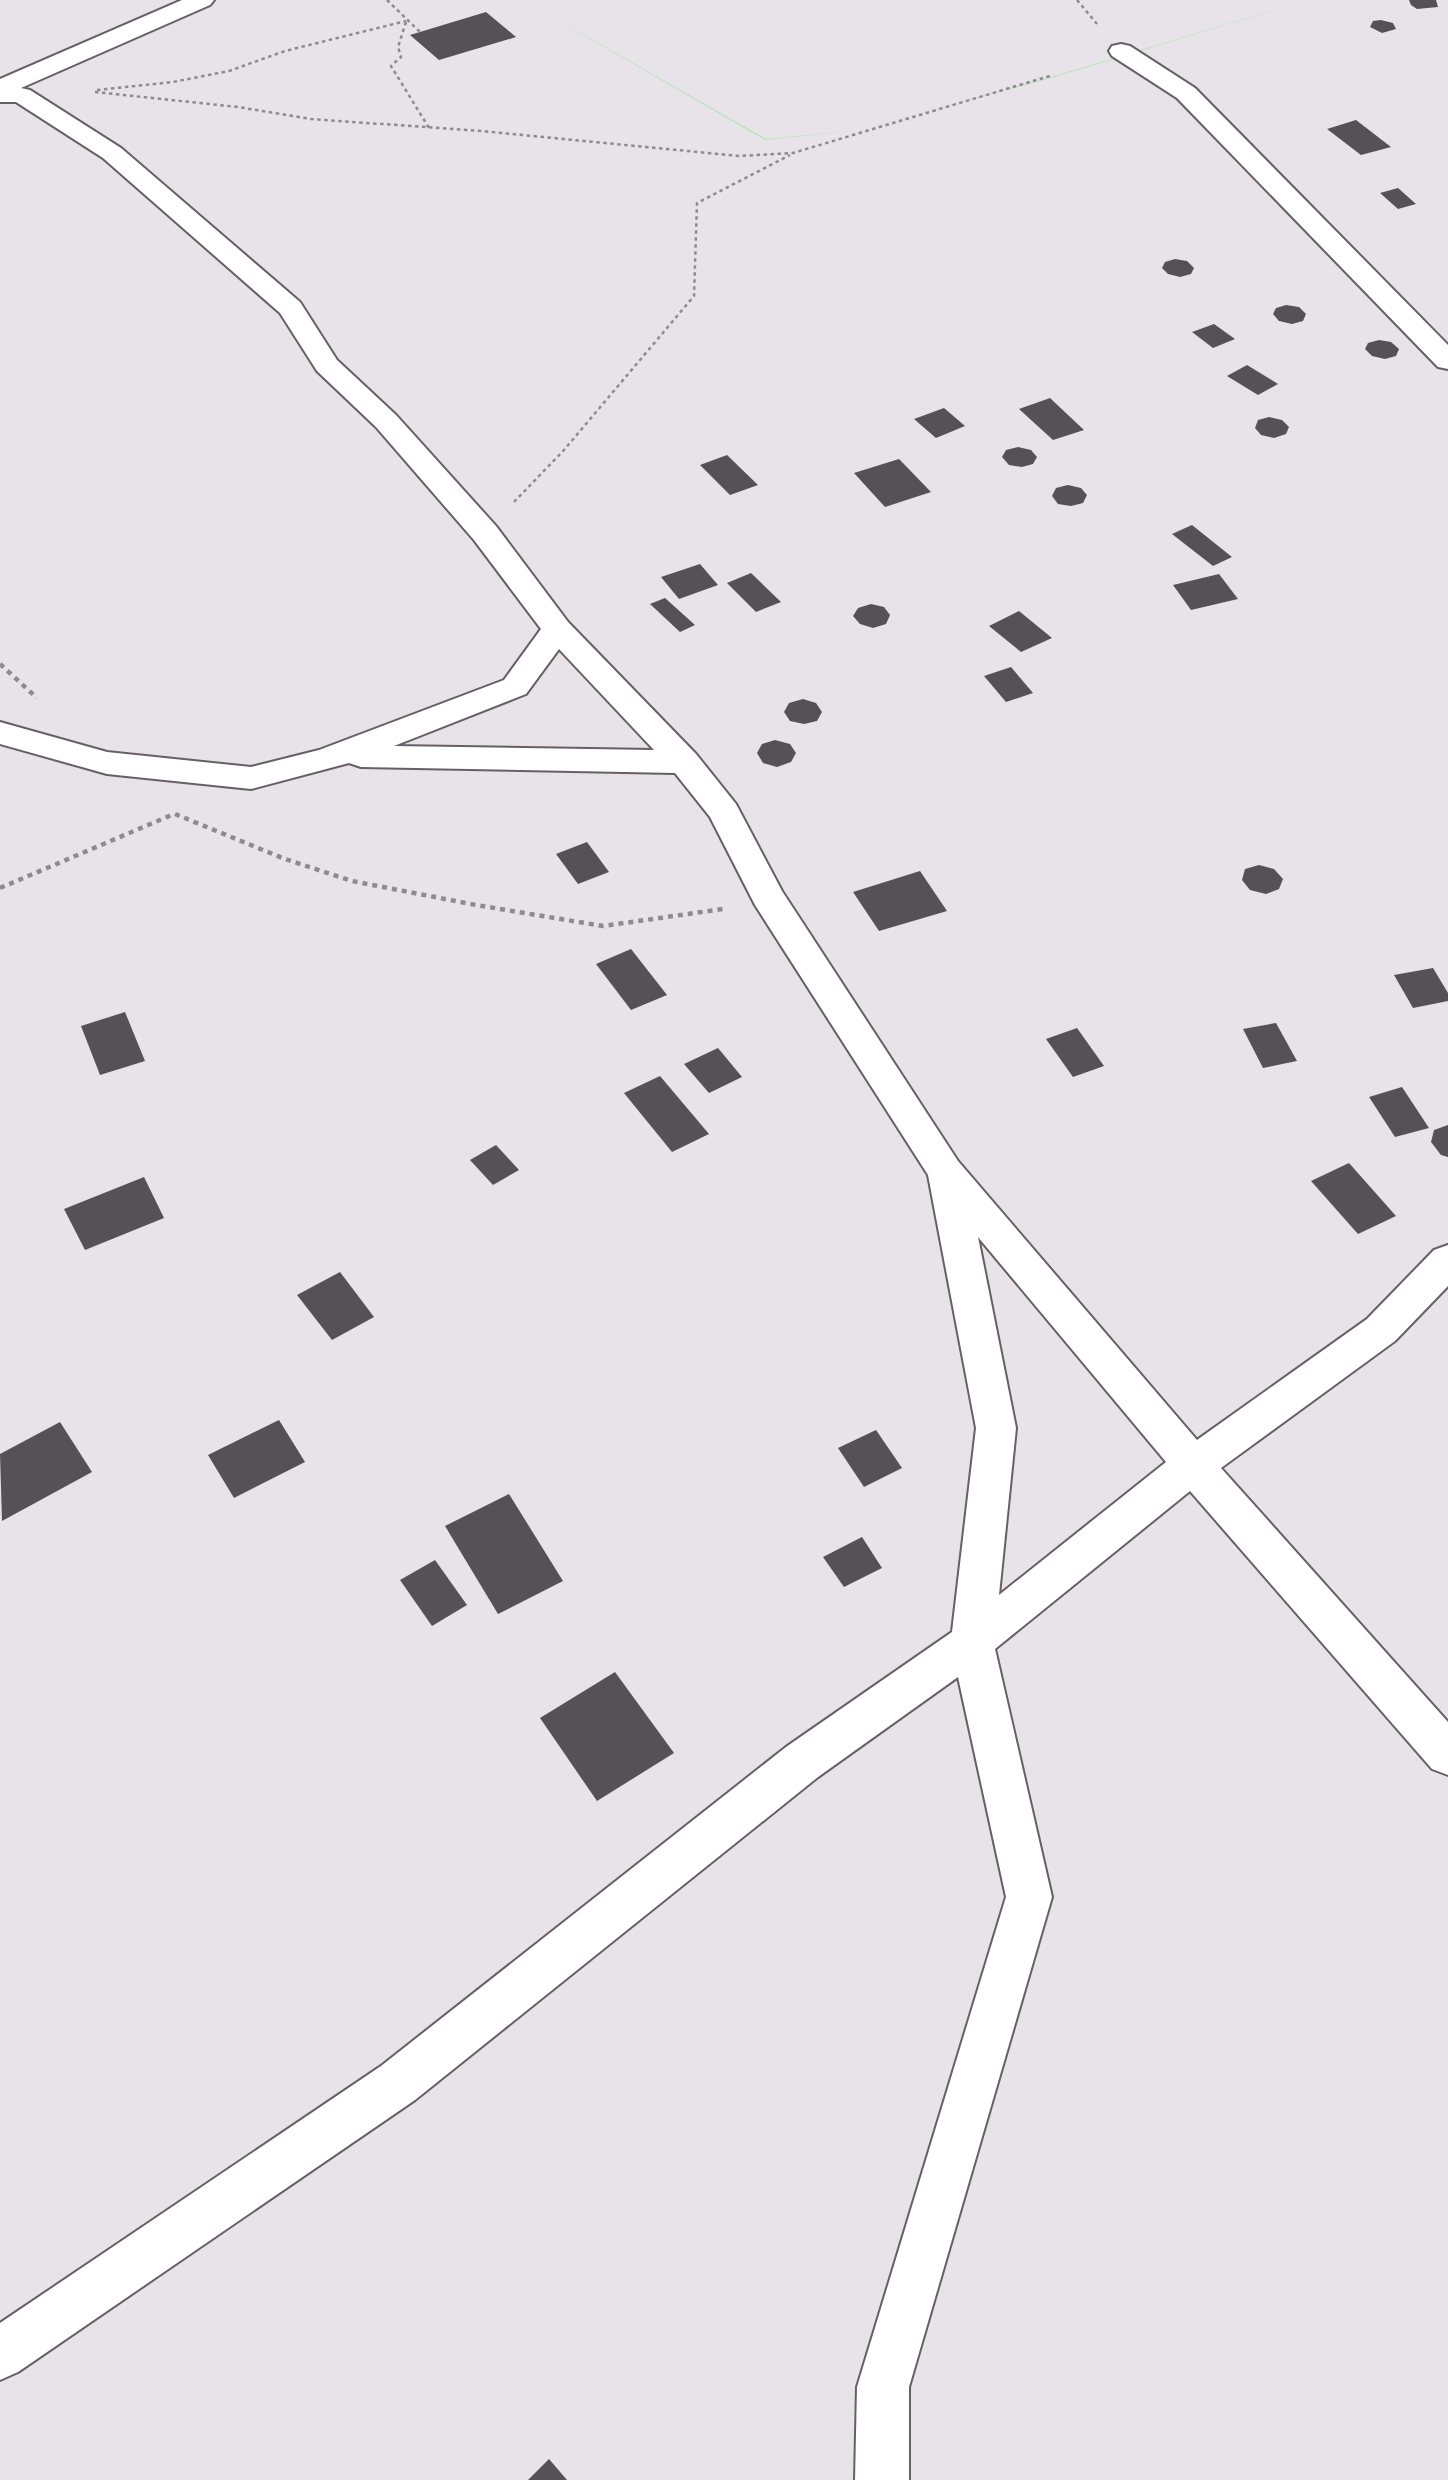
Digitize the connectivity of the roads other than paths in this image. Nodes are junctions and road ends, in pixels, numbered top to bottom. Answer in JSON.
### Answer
{"nodes":[{"id":1,"x":202,"y":0,"type":"edge"},
{"id":2,"x":1121,"y":51,"type":"dead end"},
{"id":3,"x":0,"y":88,"type":"edge"},
{"id":4,"x":0,"y":95,"type":"edge"},
{"id":5,"x":1448,"y":361,"type":"edge"},
{"id":6,"x":557,"y":629,"type":"junction"},
{"id":7,"x":0,"y":733,"type":"edge"},
{"id":8,"x":328,"y":759,"type":"junction"},
{"id":9,"x":684,"y":762,"type":"junction"},
{"id":10,"x":945,"y":1171,"type":"junction"},
{"id":11,"x":1448,"y":1261,"type":"edge"},
{"id":12,"x":1193,"y":1465,"type":"junction"},
{"id":13,"x":972,"y":1642,"type":"junction"},
{"id":14,"x":1448,"y":1754,"type":"edge"},
{"id":15,"x":0,"y":2354,"type":"edge"},
{"id":16,"x":882,"y":2480,"type":"edge"}],
"edges":[{"from":1,"to":3,"type":"street"},
{"from":2,"to":5,"type":"street"},
{"from":4,"to":6,"type":"street"},
{"from":6,"to":8,"type":"street"},
{"from":6,"to":9,"type":"street"},
{"from":7,"to":8,"type":"street"},
{"from":8,"to":9,"type":"street"},
{"from":9,"to":10,"type":"street"},
{"from":10,"to":12,"type":"street"},
{"from":10,"to":13,"type":"street"},
{"from":11,"to":12,"type":"street"},
{"from":12,"to":13,"type":"street"},
{"from":12,"to":14,"type":"street"},
{"from":13,"to":15,"type":"street"},
{"from":13,"to":16,"type":"street"}]}
